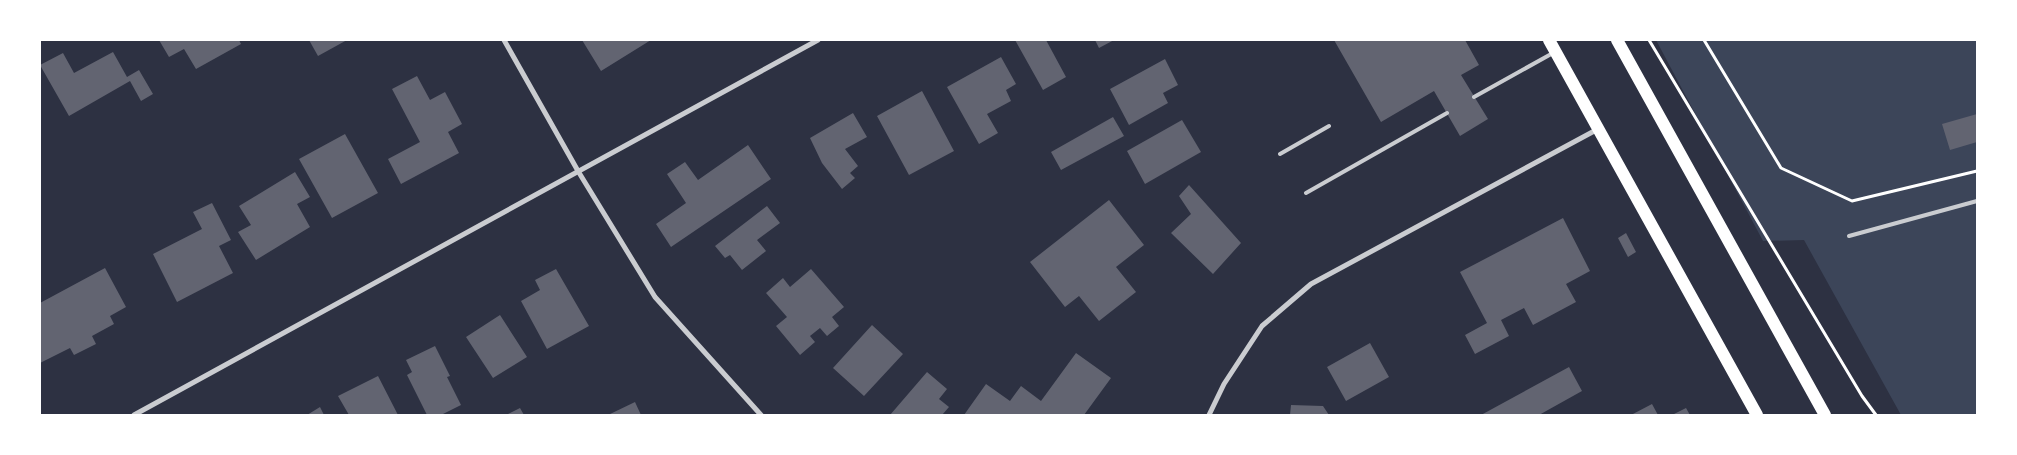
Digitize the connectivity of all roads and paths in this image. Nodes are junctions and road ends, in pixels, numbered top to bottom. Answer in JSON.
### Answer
{"nodes":[{"id":1,"x":504,"y":40,"type":"edge"},
{"id":2,"x":818,"y":40,"type":"edge"},
{"id":3,"x":1549,"y":40,"type":"edge"},
{"id":4,"x":1617,"y":40,"type":"edge"},
{"id":5,"x":1649,"y":40,"type":"edge"},
{"id":6,"x":1704,"y":40,"type":"edge"},
{"id":7,"x":1555,"y":52,"type":"junction"},
{"id":8,"x":1474,"y":97,"type":"dead end"},
{"id":9,"x":1447,"y":113,"type":"dead end"},
{"id":10,"x":1329,"y":126,"type":"dead end"},
{"id":11,"x":1598,"y":129,"type":"junction"},
{"id":12,"x":1280,"y":154,"type":"dead end"},
{"id":13,"x":578,"y":171,"type":"junction"},
{"id":14,"x":1977,"y":171,"type":"edge"},
{"id":15,"x":1306,"y":193,"type":"dead end"},
{"id":16,"x":1977,"y":200,"type":"edge"},
{"id":17,"x":1849,"y":236,"type":"dead end"},
{"id":18,"x":134,"y":415,"type":"edge"},
{"id":19,"x":761,"y":415,"type":"edge"},
{"id":20,"x":1209,"y":415,"type":"edge"},
{"id":21,"x":1757,"y":415,"type":"edge"},
{"id":22,"x":1825,"y":415,"type":"edge"},
{"id":23,"x":1876,"y":415,"type":"edge"}],
"edges":[{"from":1,"to":13,"type":"street"},
{"from":2,"to":13,"type":"street"},
{"from":3,"to":7,"type":"main road"},
{"from":4,"to":22,"type":"main road"},
{"from":5,"to":23,"type":"path"},
{"from":6,"to":14,"type":"path"},
{"from":7,"to":8,"type":"lane"},
{"from":7,"to":11,"type":"main road"},
{"from":9,"to":15,"type":"lane"},
{"from":10,"to":12,"type":"lane"},
{"from":11,"to":20,"type":"street"},
{"from":11,"to":21,"type":"main road"},
{"from":13,"to":18,"type":"street"},
{"from":13,"to":19,"type":"street"},
{"from":16,"to":17,"type":"lane"}]}
